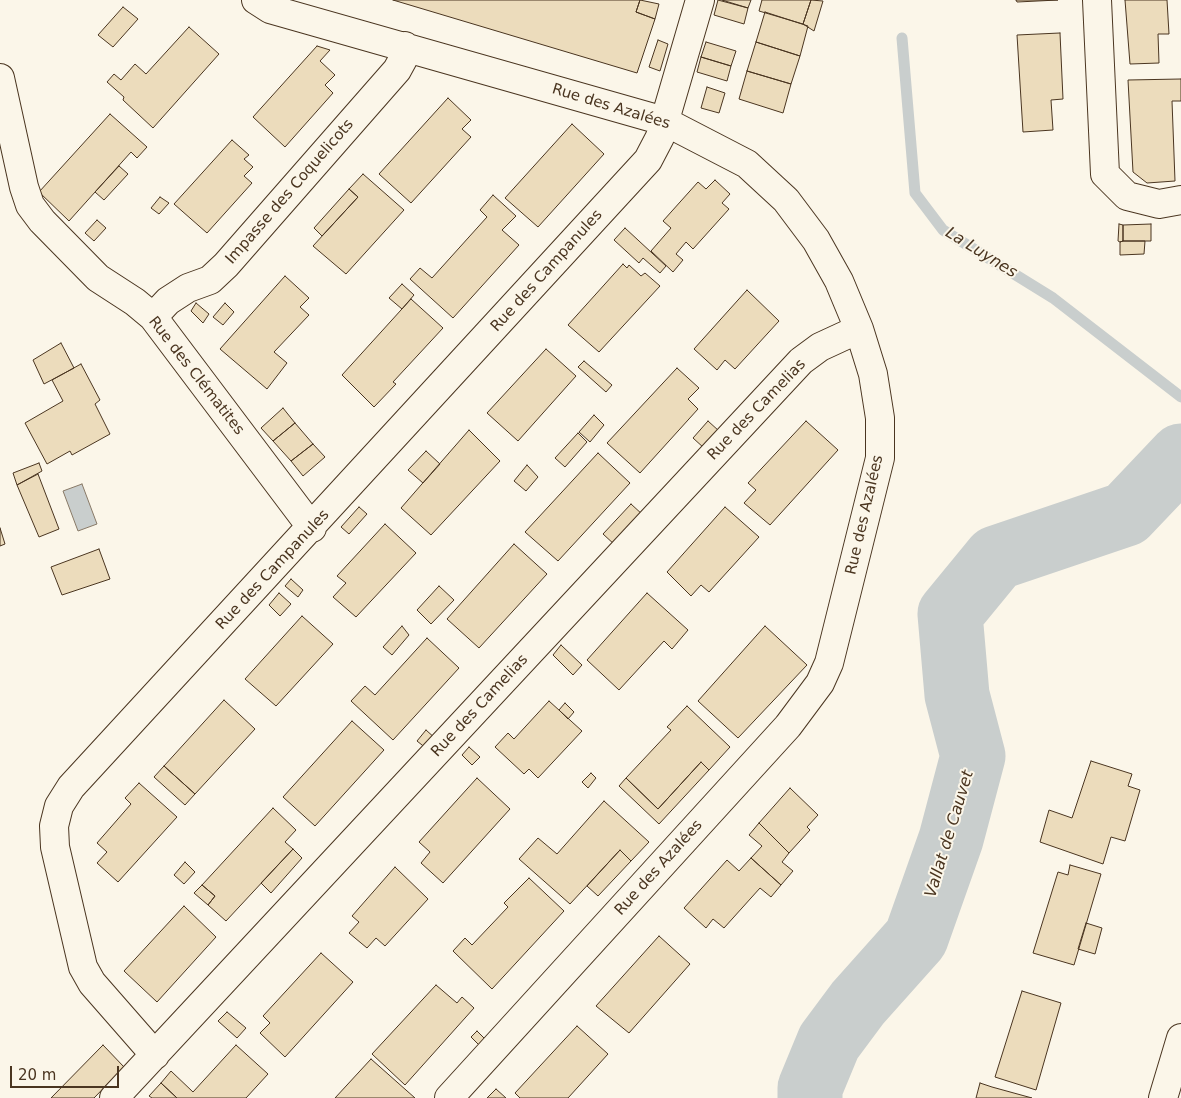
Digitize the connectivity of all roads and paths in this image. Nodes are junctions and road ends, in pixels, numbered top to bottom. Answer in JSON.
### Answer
{"nodes":[{"id":1,"x":256,"y":0,"type":"edge"},
{"id":2,"x":700,"y":0,"type":"edge"},
{"id":3,"x":1097,"y":0,"type":"edge"},
{"id":4,"x":405,"y":46,"type":"junction"},
{"id":5,"x":0,"y":78,"type":"edge"},
{"id":6,"x":664,"y":121,"type":"junction"},
{"id":7,"x":1170,"y":202,"type":"edge"},
{"id":8,"x":153,"y":317,"type":"junction"},
{"id":9,"x":859,"y":329,"type":"junction"},
{"id":10,"x":312,"y":528,"type":"junction"},
{"id":11,"x":1181,"y":1038,"type":"edge"},
{"id":12,"x":155,"y":1055,"type":"junction"},
{"id":13,"x":114,"y":1098,"type":"edge"},
{"id":14,"x":449,"y":1098,"type":"edge"},
{"id":15,"x":1163,"y":1098,"type":"edge"}],
"edges":[{"from":1,"to":4,"type":"street","name":"Rue des Azalées"},
{"from":2,"to":6,"type":"street","name":"Rue des Campanules"},
{"from":3,"to":7,"type":"street"},
{"from":4,"to":6,"type":"street","name":"Rue des Azalées"},
{"from":4,"to":8,"type":"street","name":"Impasse des Coquelicots"},
{"from":5,"to":8,"type":"street","name":"Rue des Clématites"},
{"from":6,"to":9,"type":"street","name":"Rue des Azalées"},
{"from":6,"to":10,"type":"street","name":"Rue des Campanules"},
{"from":8,"to":10,"type":"street","name":"Rue des Clématites"},
{"from":9,"to":12,"type":"street","name":"Rue des Camelias"},
{"from":9,"to":14,"type":"street","name":"Rue des Azalées"},
{"from":10,"to":12,"type":"street","name":"Rue des Campanules"},
{"from":11,"to":15,"type":"street"},
{"from":12,"to":13,"type":"street","name":"Rue des Camelias"}]}
